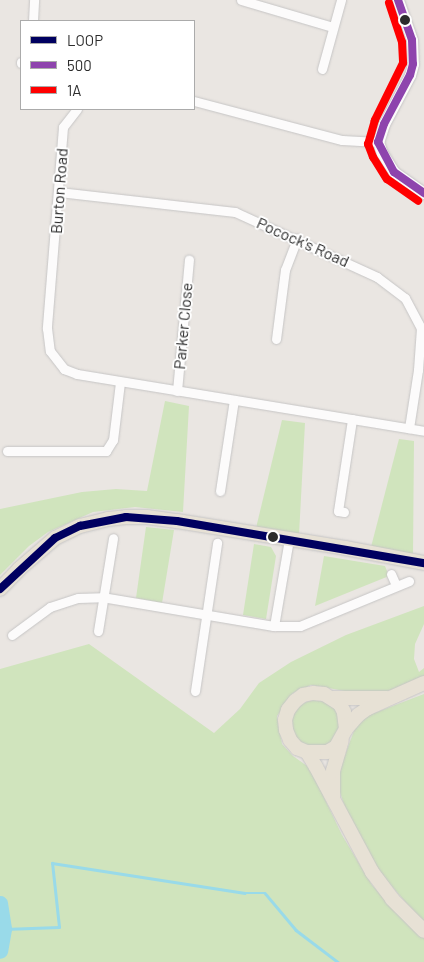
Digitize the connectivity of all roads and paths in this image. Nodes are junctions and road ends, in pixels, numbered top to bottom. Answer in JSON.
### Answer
{"nodes":[{"id":1,"x":34,"y":0,"type":"edge"},
{"id":2,"x":241,"y":0,"type":"edge"},
{"id":3,"x":341,"y":0,"type":"edge"},
{"id":4,"x":398,"y":0,"type":"edge"},
{"id":5,"x":33,"y":20,"type":"edge"},
{"id":6,"x":333,"y":28,"type":"junction"},
{"id":7,"x":322,"y":69,"type":"dead end"},
{"id":8,"x":195,"y":101,"type":"edge"},
{"id":9,"x":75,"y":110,"type":"edge"},
{"id":10,"x":378,"y":142,"type":"junction"},
{"id":11,"x":60,"y":192,"type":"junction"},
{"id":12,"x":424,"y":193,"type":"edge"},
{"id":13,"x":297,"y":238,"type":"junction"},
{"id":14,"x":189,"y":260,"type":"dead end"},
{"id":15,"x":276,"y":339,"type":"dead end"},
{"id":16,"x":120,"y":382,"type":"junction"},
{"id":17,"x":177,"y":391,"type":"junction"},
{"id":18,"x":234,"y":400,"type":"junction"},
{"id":19,"x":352,"y":419,"type":"junction"},
{"id":20,"x":409,"y":428,"type":"junction"},
{"id":21,"x":424,"y":431,"type":"edge"},
{"id":22,"x":7,"y":451,"type":"dead end"},
{"id":23,"x":220,"y":491,"type":"dead end"},
{"id":24,"x":344,"y":512,"type":"dead end"},
{"id":25,"x":113,"y":538,"type":"dead end"},
{"id":26,"x":289,"y":539,"type":"junction"},
{"id":27,"x":217,"y":543,"type":"dead end"},
{"id":28,"x":424,"y":563,"type":"edge"},
{"id":29,"x":391,"y":574,"type":"dead end"},
{"id":30,"x":410,"y":581,"type":"dead end"},
{"id":31,"x":396,"y":585,"type":"junction"},
{"id":32,"x":0,"y":589,"type":"edge"},
{"id":33,"x":102,"y":597,"type":"junction"},
{"id":34,"x":206,"y":614,"type":"junction"},
{"id":35,"x":274,"y":626,"type":"junction"},
{"id":36,"x":98,"y":631,"type":"dead end"},
{"id":37,"x":12,"y":635,"type":"dead end"},
{"id":38,"x":424,"y":684,"type":"edge"},
{"id":39,"x":195,"y":691,"type":"dead end"},
{"id":40,"x":333,"y":698,"type":"junction"},
{"id":41,"x":392,"y":698,"type":"junction"},
{"id":42,"x":344,"y":734,"type":"junction"},
{"id":43,"x":307,"y":752,"type":"junction"},
{"id":44,"x":332,"y":797,"type":"junction"},
{"id":45,"x":424,"y":930,"type":"edge"}],
"edges":[{"from":1,"to":5,"type":"street"},
{"from":2,"to":6,"type":"street"},
{"from":3,"to":6,"type":"street"},
{"from":4,"to":10,"type":"street"},
{"from":6,"to":7,"type":"street"},
{"from":8,"to":10,"type":"street"},
{"from":9,"to":11,"type":"street","name":"Burton Road"},
{"from":10,"to":12,"type":"street"},
{"from":11,"to":13,"type":"street","name":"Pocock's Road"},
{"from":11,"to":16,"type":"street","name":"Burton Road"},
{"from":13,"to":15,"type":"street"},
{"from":13,"to":20,"type":"street","name":"Pocock's Road"},
{"from":14,"to":17,"type":"street","name":"Parker Close"},
{"from":16,"to":17,"type":"street","name":"Burton Road"},
{"from":16,"to":22,"type":"street"},
{"from":17,"to":18,"type":"street","name":"Burton Road"},
{"from":18,"to":19,"type":"street","name":"Burton Road"},
{"from":18,"to":23,"type":"street"},
{"from":19,"to":20,"type":"street","name":"Burton Road"},
{"from":19,"to":24,"type":"street"},
{"from":20,"to":21,"type":"street","name":"Burton Road"},
{"from":25,"to":33,"type":"street"},
{"from":26,"to":28,"type":"main road"},
{"from":26,"to":32,"type":"main road"},
{"from":26,"to":35,"type":"street"},
{"from":27,"to":34,"type":"street"},
{"from":29,"to":31,"type":"street"},
{"from":30,"to":31,"type":"street"},
{"from":31,"to":35,"type":"street"},
{"from":33,"to":34,"type":"street"},
{"from":33,"to":36,"type":"street"},
{"from":33,"to":37,"type":"street"},
{"from":34,"to":35,"type":"street"},
{"from":34,"to":39,"type":"street"},
{"from":38,"to":41,"type":"main road"},
{"from":40,"to":41,"type":"main road"},
{"from":40,"to":42,"type":"main road"},
{"from":40,"to":43,"type":"main road"},
{"from":41,"to":42,"type":"main road"},
{"from":42,"to":43,"type":"main road"},
{"from":42,"to":44,"type":"main road"},
{"from":43,"to":44,"type":"main road"},
{"from":44,"to":45,"type":"main road"}]}
